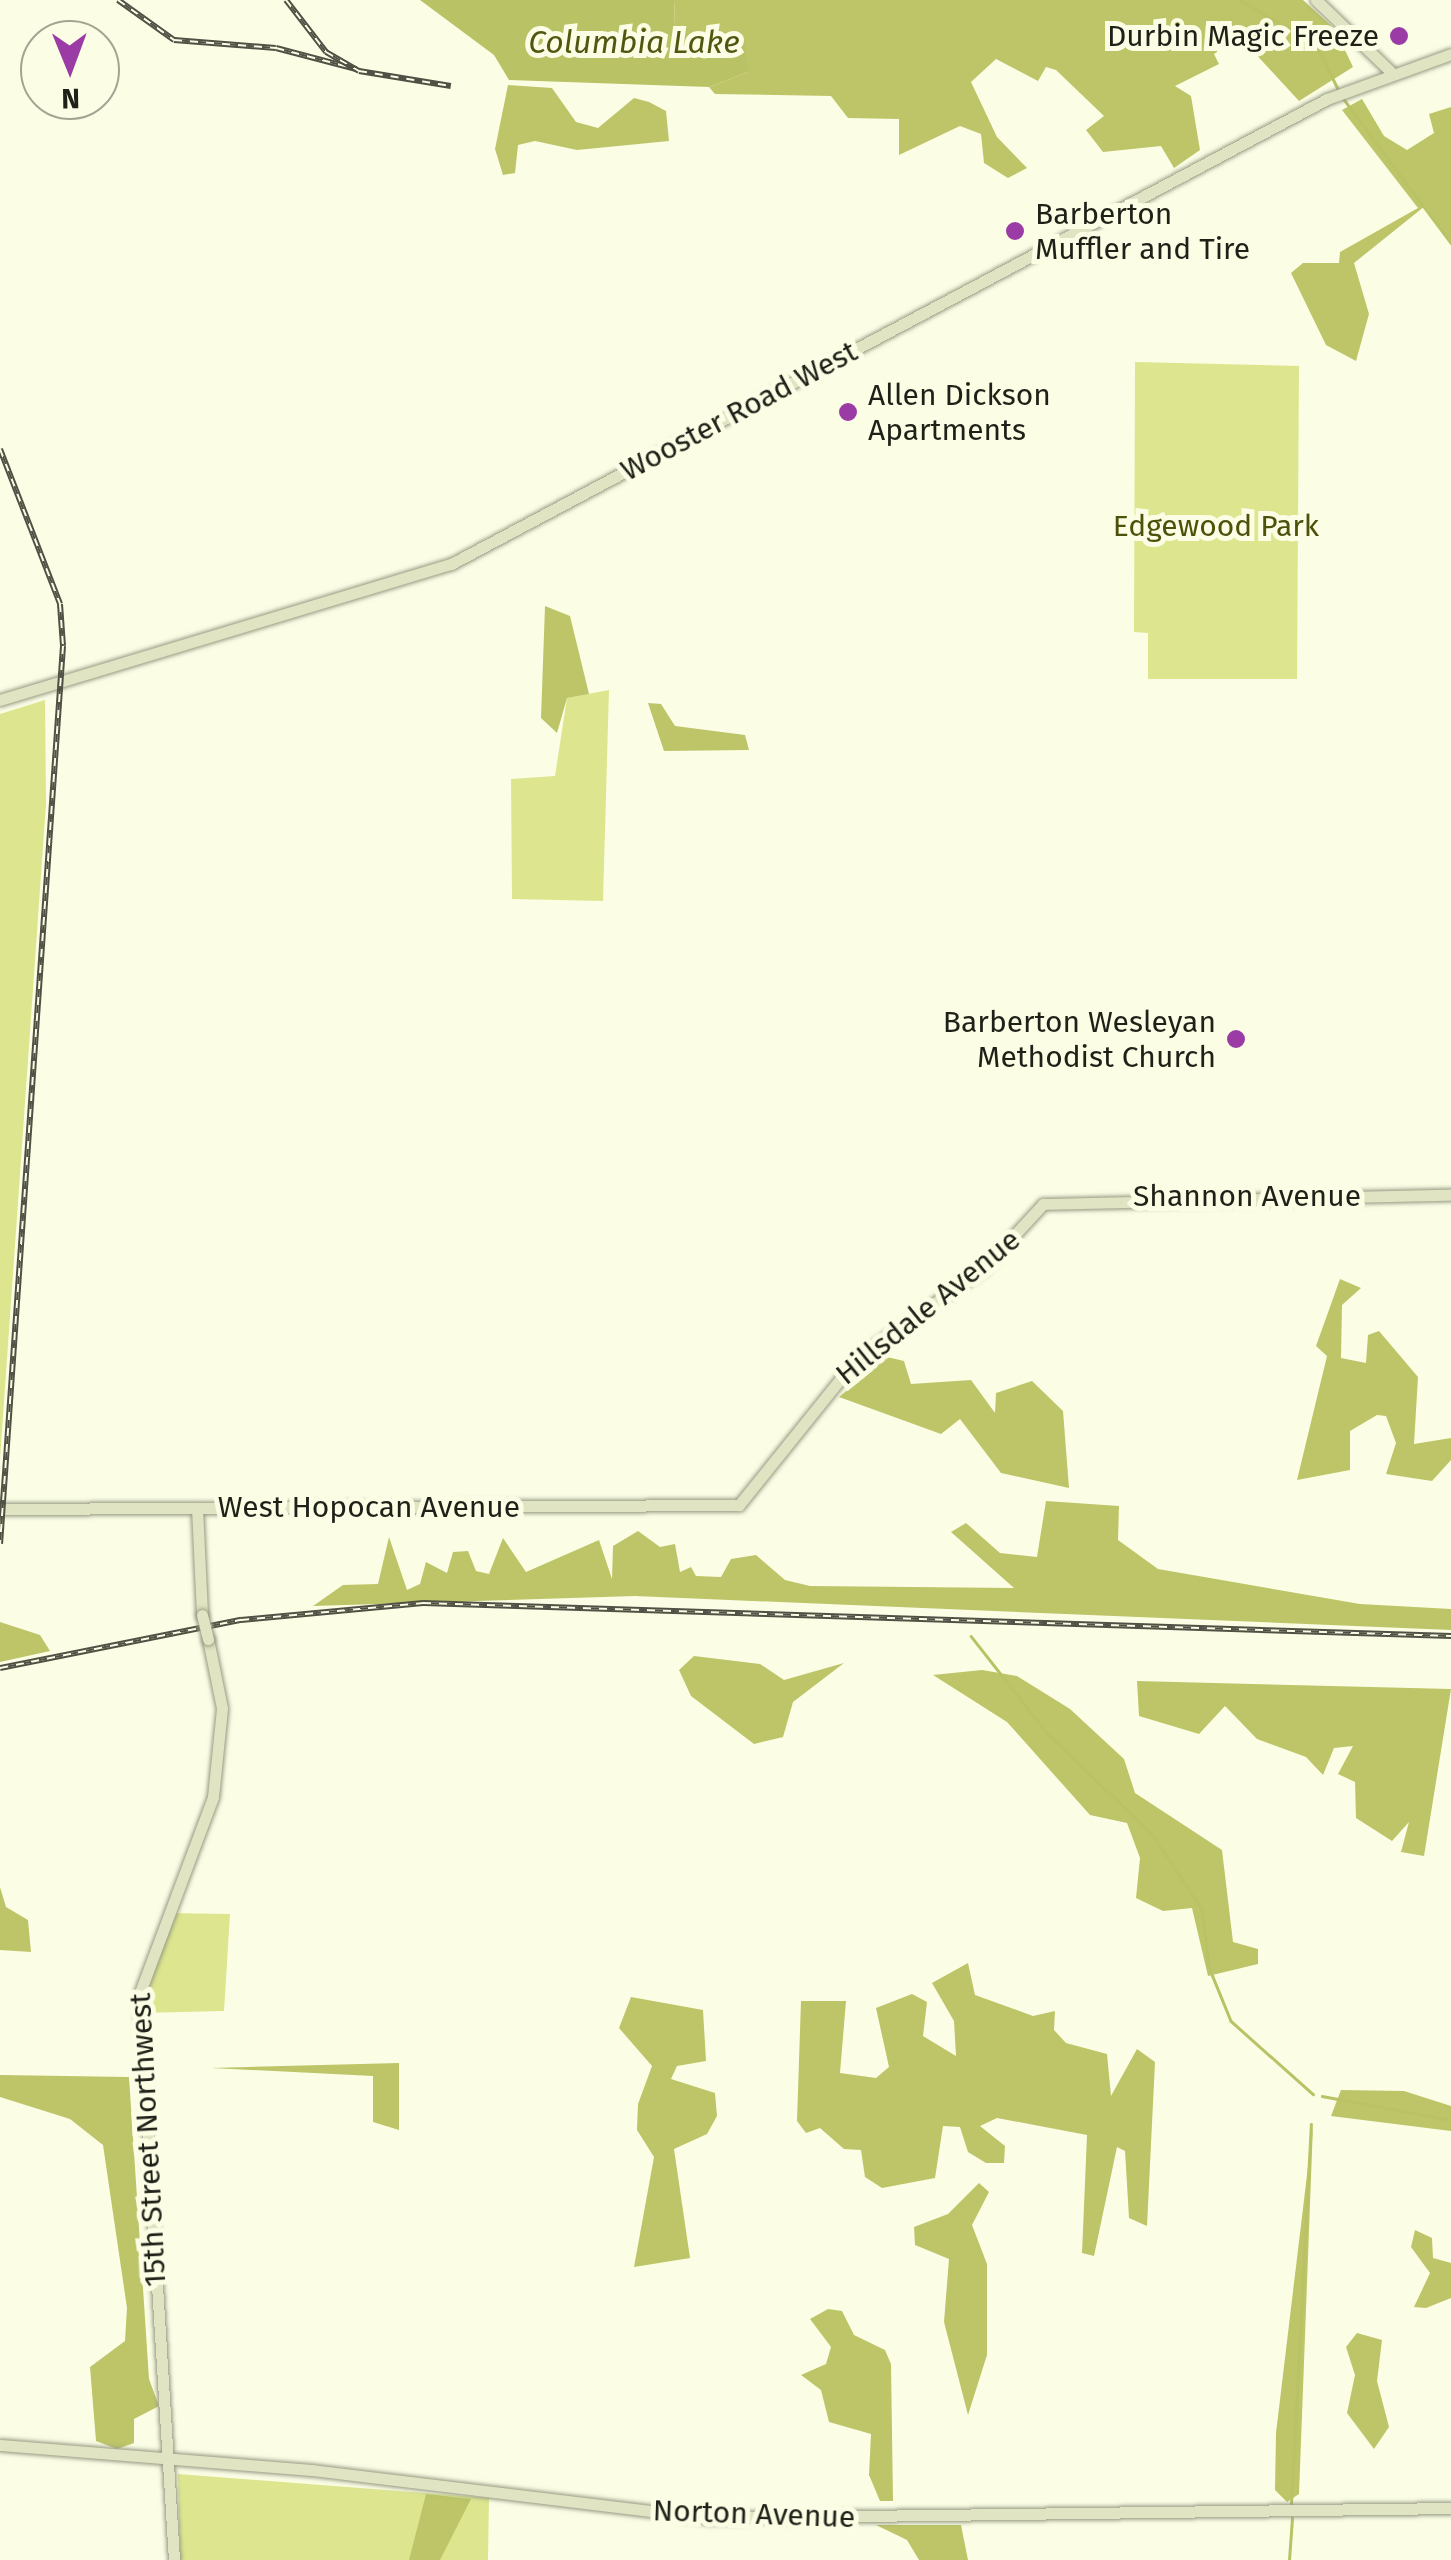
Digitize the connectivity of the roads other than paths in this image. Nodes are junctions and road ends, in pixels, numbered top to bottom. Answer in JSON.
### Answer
{"nodes":[{"id":1,"x":1316,"y":0,"type":"edge"},
{"id":2,"x":1451,"y":54,"type":"edge"},
{"id":3,"x":1390,"y":71,"type":"junction"},
{"id":4,"x":0,"y":700,"type":"edge"},
{"id":5,"x":1451,"y":1195,"type":"edge"},
{"id":6,"x":1043,"y":1204,"type":"joint"},
{"id":7,"x":739,"y":1505,"type":"joint"},
{"id":8,"x":196,"y":1508,"type":"junction"},
{"id":9,"x":0,"y":1510,"type":"edge"},
{"id":10,"x":0,"y":2446,"type":"edge"},
{"id":11,"x":169,"y":2462,"type":"junction"},
{"id":12,"x":1451,"y":2508,"type":"edge"},
{"id":13,"x":174,"y":2554,"type":"edge"}],
"edges":[{"from":1,"to":3,"type":"main road"},
{"from":2,"to":3,"type":"main road","name":"Wooster Road West"},
{"from":3,"to":4,"type":"main road","name":"Wooster Road West"},
{"from":5,"to":6,"type":"main road","name":"Shannon Avenue"},
{"from":6,"to":7,"type":"main road","name":"Hillsdale Avenue"},
{"from":7,"to":8,"type":"main road","name":"West Hopocan Avenue"},
{"from":8,"to":9,"type":"main road","name":"West Hopocan Avenue"},
{"from":8,"to":11,"type":"main road","name":"15th Street Northwest","bridge":true},
{"from":10,"to":11,"type":"main road","name":"Norton Avenue"},
{"from":11,"to":12,"type":"main road","name":"Norton Avenue"},
{"from":11,"to":13,"type":"main road","name":"15th Street Northwest"}]}
